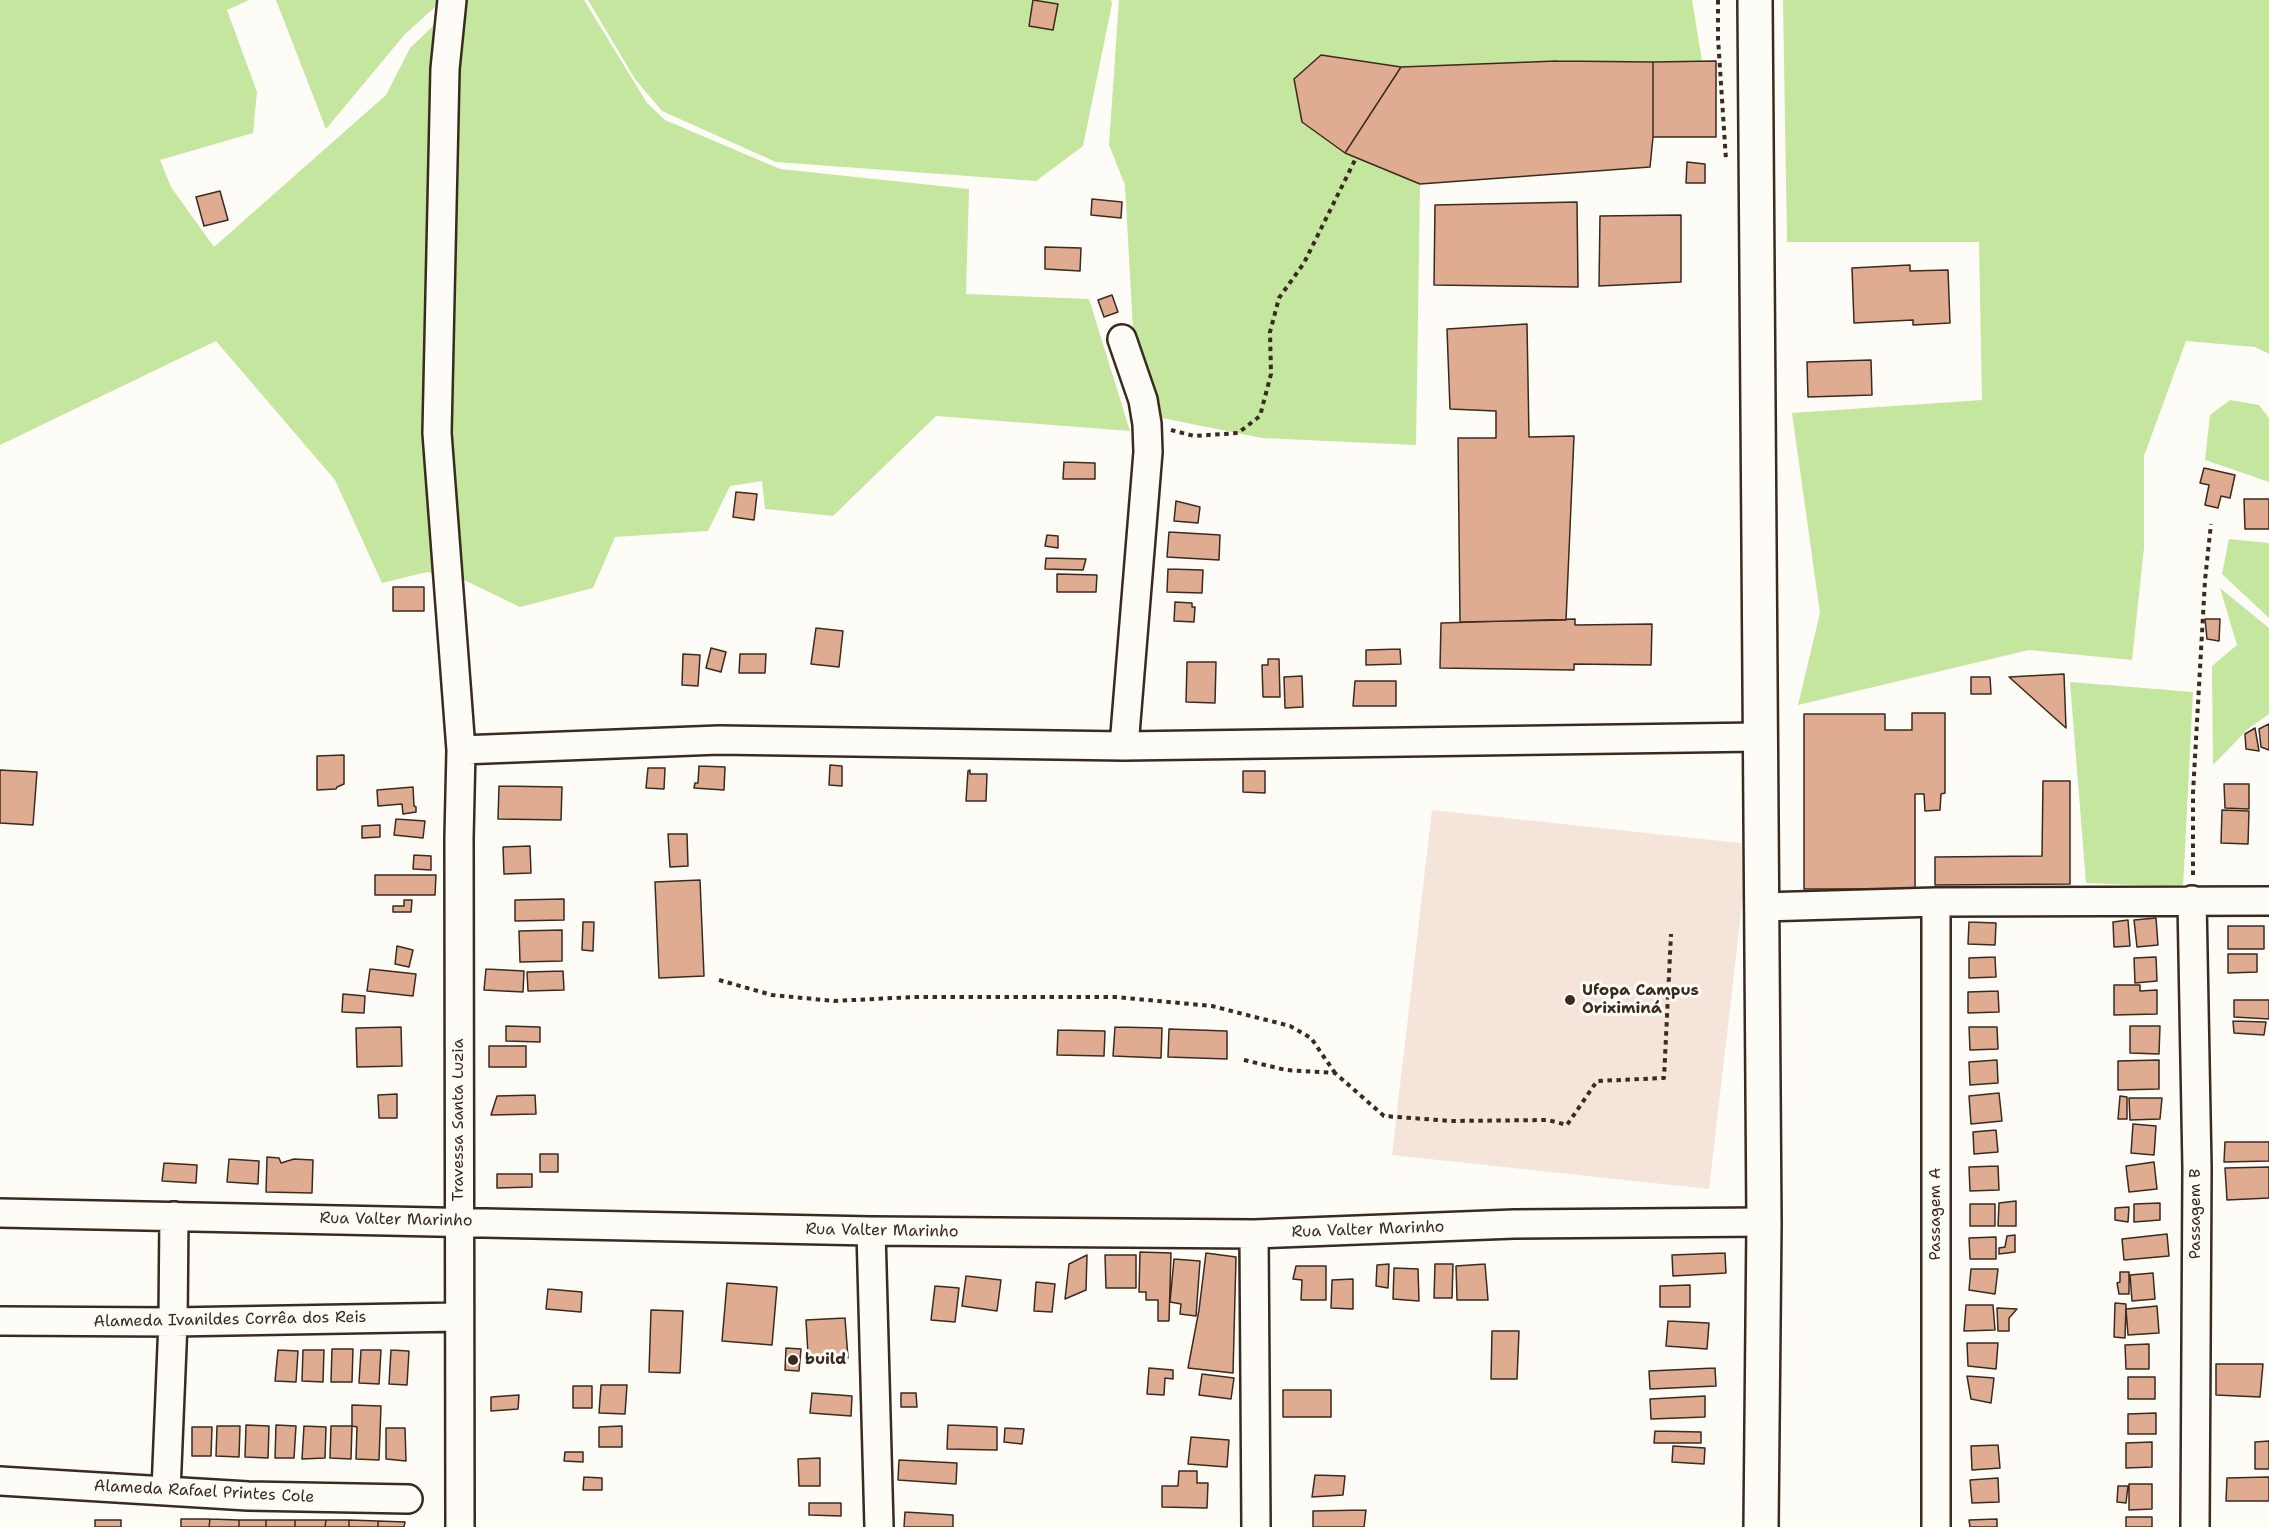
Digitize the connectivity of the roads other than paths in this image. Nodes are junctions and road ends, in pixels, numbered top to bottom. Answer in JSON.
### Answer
{"nodes":[{"id":1,"x":452,"y":0,"type":"edge"},
{"id":2,"x":1755,"y":0,"type":"edge"},
{"id":3,"x":1122,"y":339,"type":"dead end"},
{"id":4,"x":1759,"y":737,"type":"junction"},
{"id":5,"x":1124,"y":746,"type":"junction"},
{"id":6,"x":461,"y":750,"type":"junction"},
{"id":7,"x":2193,"y":900,"type":"junction"},
{"id":8,"x":2269,"y":901,"type":"edge"},
{"id":9,"x":1936,"y":902,"type":"junction"},
{"id":10,"x":1762,"y":907,"type":"junction"},
{"id":11,"x":0,"y":1213,"type":"edge"},
{"id":12,"x":174,"y":1216,"type":"junction"},
{"id":13,"x":459,"y":1222,"type":"junction"},
{"id":14,"x":1764,"y":1222,"type":"junction"},
{"id":15,"x":871,"y":1232,"type":"junction"},
{"id":16,"x":1254,"y":1234,"type":"junction"},
{"id":17,"x":459,"y":1317,"type":"junction"},
{"id":18,"x":0,"y":1321,"type":"edge"},
{"id":19,"x":173,"y":1322,"type":"junction"},
{"id":20,"x":0,"y":1481,"type":"edge"},
{"id":21,"x":166,"y":1491,"type":"junction"},
{"id":22,"x":408,"y":1499,"type":"dead end"},
{"id":23,"x":460,"y":1527,"type":"edge"},
{"id":24,"x":879,"y":1527,"type":"edge"},
{"id":25,"x":1256,"y":1527,"type":"edge"},
{"id":26,"x":1761,"y":1527,"type":"edge"},
{"id":27,"x":1936,"y":1527,"type":"edge"},
{"id":28,"x":2195,"y":1527,"type":"edge"}],
"edges":[{"from":1,"to":6,"type":"street","name":"Travessa Santa Luzia"},
{"from":2,"to":4,"type":"main road"},
{"from":3,"to":5,"type":"street"},
{"from":4,"to":5,"type":"street"},
{"from":4,"to":10,"type":"main road"},
{"from":5,"to":6,"type":"street"},
{"from":6,"to":13,"type":"street","name":"Travessa Santa Luzia"},
{"from":7,"to":8,"type":"street"},
{"from":7,"to":9,"type":"street"},
{"from":7,"to":28,"type":"street","name":"Passagem B"},
{"from":9,"to":10,"type":"street"},
{"from":9,"to":27,"type":"street","name":"Passagem A"},
{"from":10,"to":14,"type":"main road"},
{"from":11,"to":12,"type":"street","name":"Rua Valter Marinho"},
{"from":12,"to":13,"type":"street","name":"Rua Valter Marinho"},
{"from":12,"to":19,"type":"street"},
{"from":13,"to":15,"type":"street","name":"Rua Valter Marinho"},
{"from":13,"to":17,"type":"street","name":"Travessa Santa Luzia"},
{"from":14,"to":16,"type":"street","name":"Rua Valter Marinho"},
{"from":14,"to":26,"type":"main road"},
{"from":15,"to":16,"type":"street","name":"Rua Valter Marinho"},
{"from":15,"to":24,"type":"street"},
{"from":16,"to":25,"type":"street"},
{"from":17,"to":19,"type":"street","name":"Alameda Ivanildes Corrêa dos Reis"},
{"from":17,"to":23,"type":"street","name":"Travessa Santa Luzia"},
{"from":18,"to":19,"type":"street","name":"Alameda Ivanildes Corrêa dos Reis"},
{"from":19,"to":21,"type":"street"},
{"from":20,"to":21,"type":"street","name":"Alameda Rafael Printes Cole"},
{"from":21,"to":22,"type":"street","name":"Alameda Rafael Printes Cole"}]}
